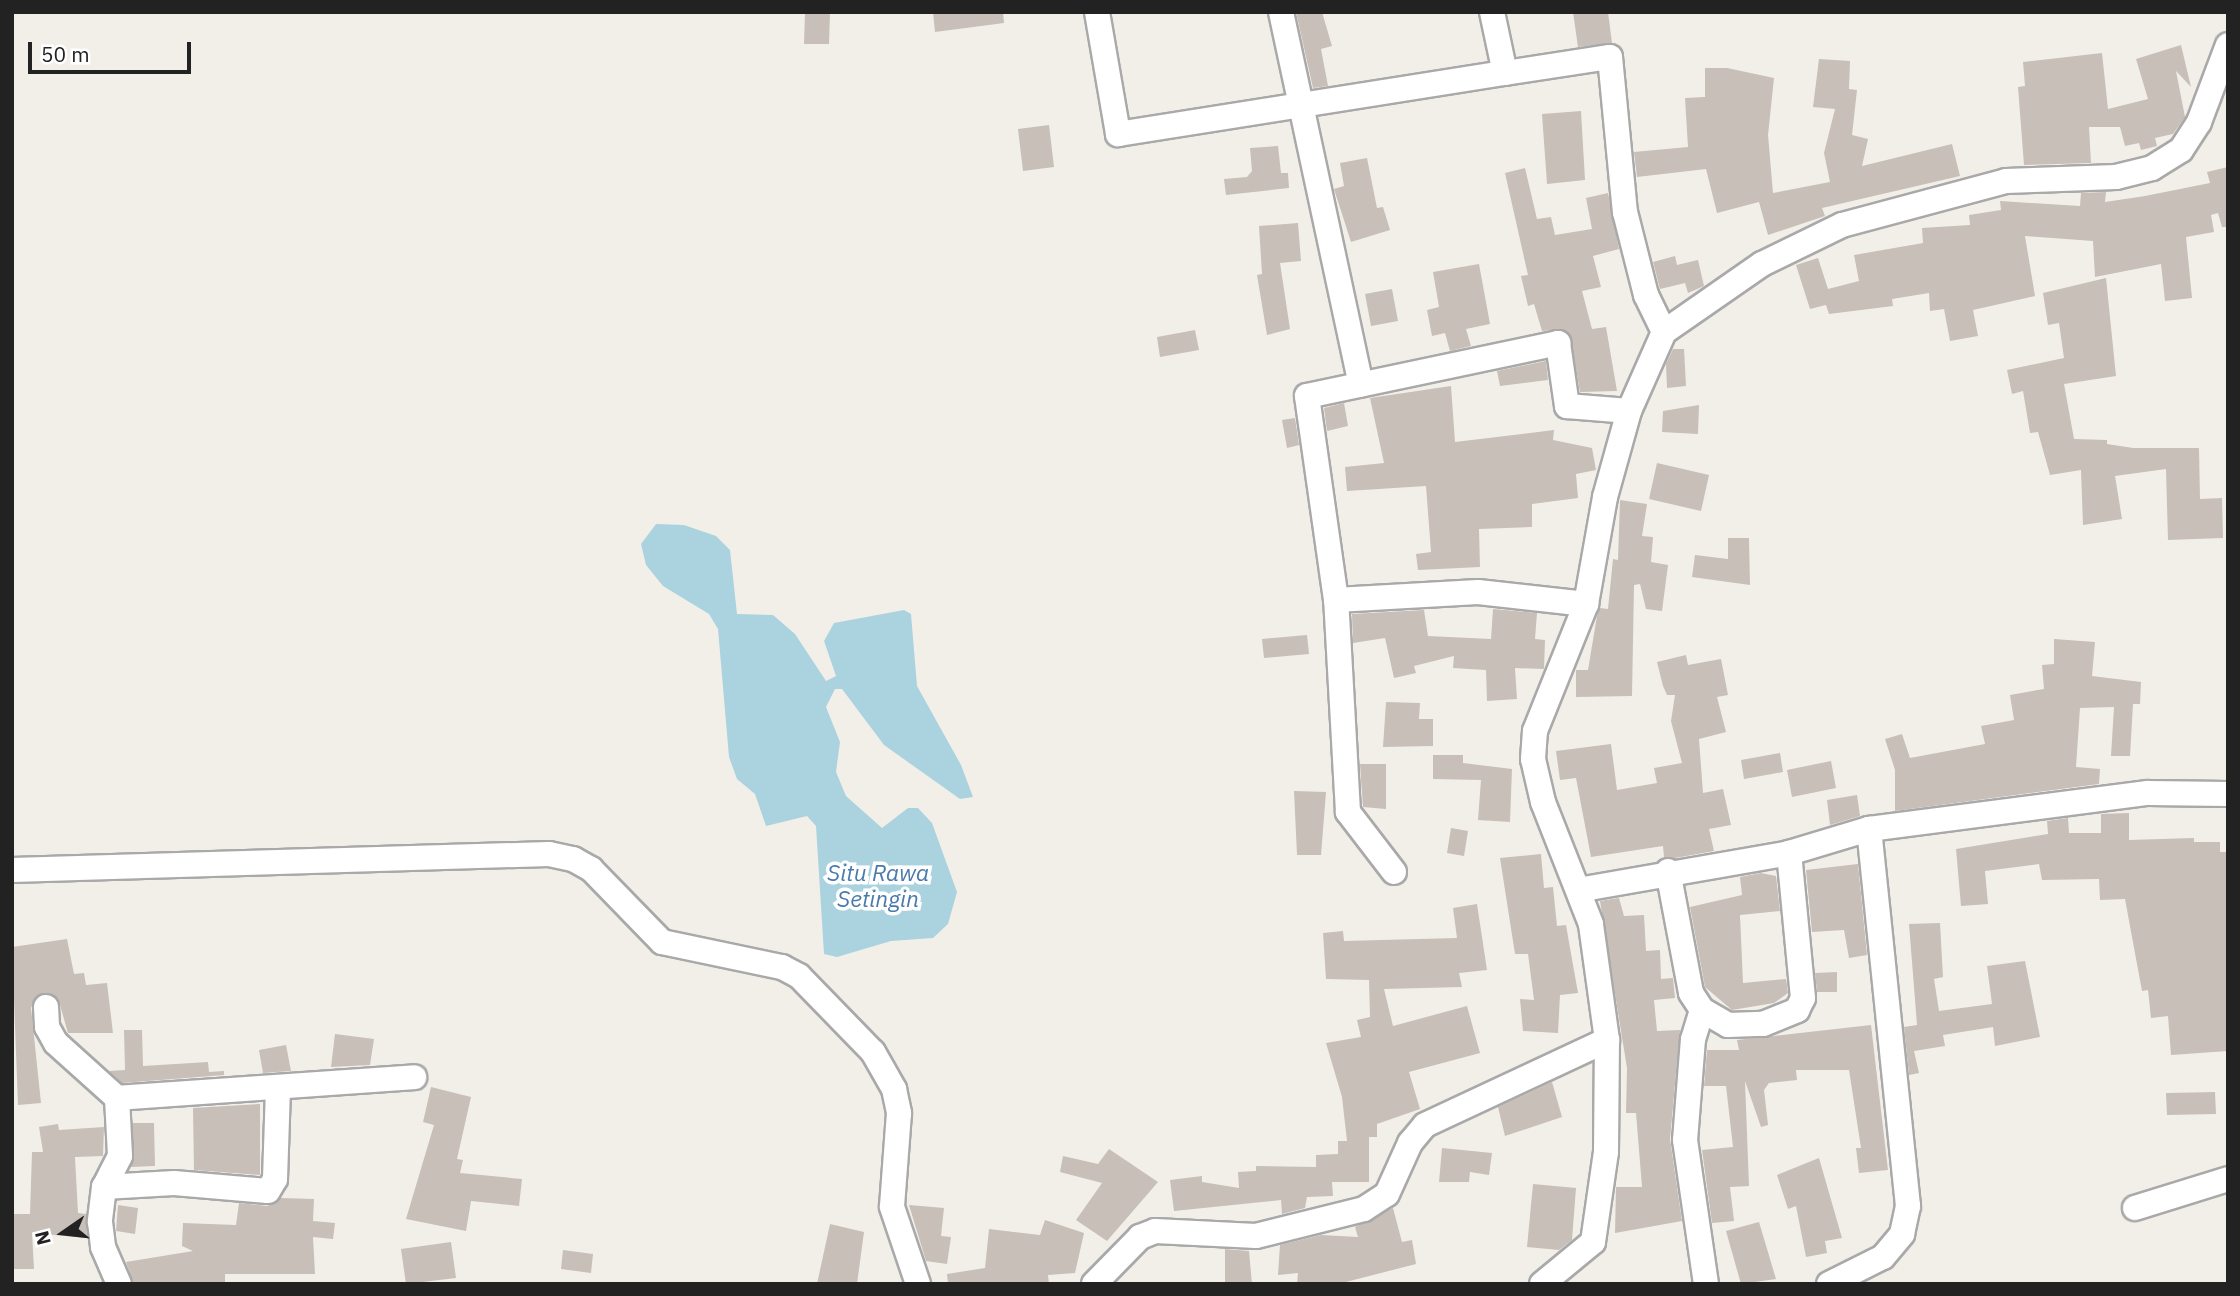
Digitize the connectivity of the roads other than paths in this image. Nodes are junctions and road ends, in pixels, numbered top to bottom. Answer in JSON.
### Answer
{"nodes":[{"id":1,"x":1097,"y":12,"type":"edge"},
{"id":2,"x":1281,"y":12,"type":"edge"},
{"id":3,"x":1492,"y":12,"type":"edge"},
{"id":4,"x":2228,"y":45,"type":"edge"},
{"id":5,"x":1505,"y":73,"type":"junction"},
{"id":6,"x":1301,"y":106,"type":"junction"},
{"id":7,"x":1664,"y":332,"type":"junction"},
{"id":8,"x":1361,"y":384,"type":"junction"},
{"id":9,"x":1629,"y":411,"type":"junction"},
{"id":10,"x":1336,"y":600,"type":"junction"},
{"id":11,"x":1586,"y":604,"type":"junction"},
{"id":12,"x":2228,"y":794,"type":"edge"},
{"id":13,"x":1868,"y":829,"type":"junction"},
{"id":14,"x":1789,"y":853,"type":"junction"},
{"id":15,"x":12,"y":870,"type":"edge"},
{"id":16,"x":1668,"y":871,"type":"junction"},
{"id":17,"x":1394,"y":872,"type":"dead end"},
{"id":18,"x":1578,"y":890,"type":"junction"},
{"id":19,"x":46,"y":1007,"type":"dead end"},
{"id":20,"x":1702,"y":1010,"type":"junction"},
{"id":21,"x":1607,"y":1040,"type":"junction"},
{"id":22,"x":414,"y":1077,"type":"dead end"},
{"id":23,"x":278,"y":1087,"type":"junction"},
{"id":24,"x":117,"y":1098,"type":"junction"},
{"id":25,"x":2228,"y":1179,"type":"edge"},
{"id":26,"x":104,"y":1187,"type":"junction"},
{"id":27,"x":2135,"y":1208,"type":"dead end"},
{"id":28,"x":119,"y":1284,"type":"edge"},
{"id":29,"x":918,"y":1284,"type":"edge"},
{"id":30,"x":1094,"y":1284,"type":"edge"},
{"id":31,"x":1542,"y":1284,"type":"edge"},
{"id":32,"x":1706,"y":1284,"type":"edge"},
{"id":33,"x":1829,"y":1284,"type":"edge"}],
"edges":[{"from":1,"to":6,"type":"street"},
{"from":2,"to":6,"type":"street"},
{"from":3,"to":5,"type":"street"},
{"from":4,"to":7,"type":"street"},
{"from":5,"to":6,"type":"street"},
{"from":5,"to":7,"type":"street"},
{"from":6,"to":8,"type":"street"},
{"from":7,"to":9,"type":"street"},
{"from":8,"to":9,"type":"street"},
{"from":8,"to":10,"type":"street"},
{"from":9,"to":11,"type":"street"},
{"from":10,"to":11,"type":"street"},
{"from":10,"to":17,"type":"street"},
{"from":11,"to":18,"type":"street"},
{"from":12,"to":13,"type":"street"},
{"from":13,"to":14,"type":"street"},
{"from":13,"to":33,"type":"street"},
{"from":14,"to":16,"type":"street"},
{"from":14,"to":20,"type":"street"},
{"from":15,"to":29,"type":"street"},
{"from":16,"to":18,"type":"street"},
{"from":16,"to":20,"type":"street"},
{"from":18,"to":21,"type":"street"},
{"from":19,"to":24,"type":"street"},
{"from":20,"to":32,"type":"street"},
{"from":21,"to":30,"type":"street"},
{"from":21,"to":31,"type":"street"},
{"from":22,"to":23,"type":"street"},
{"from":23,"to":24,"type":"street"},
{"from":23,"to":26,"type":"street"},
{"from":24,"to":26,"type":"street"},
{"from":25,"to":27,"type":"street"},
{"from":26,"to":28,"type":"street"}]}
